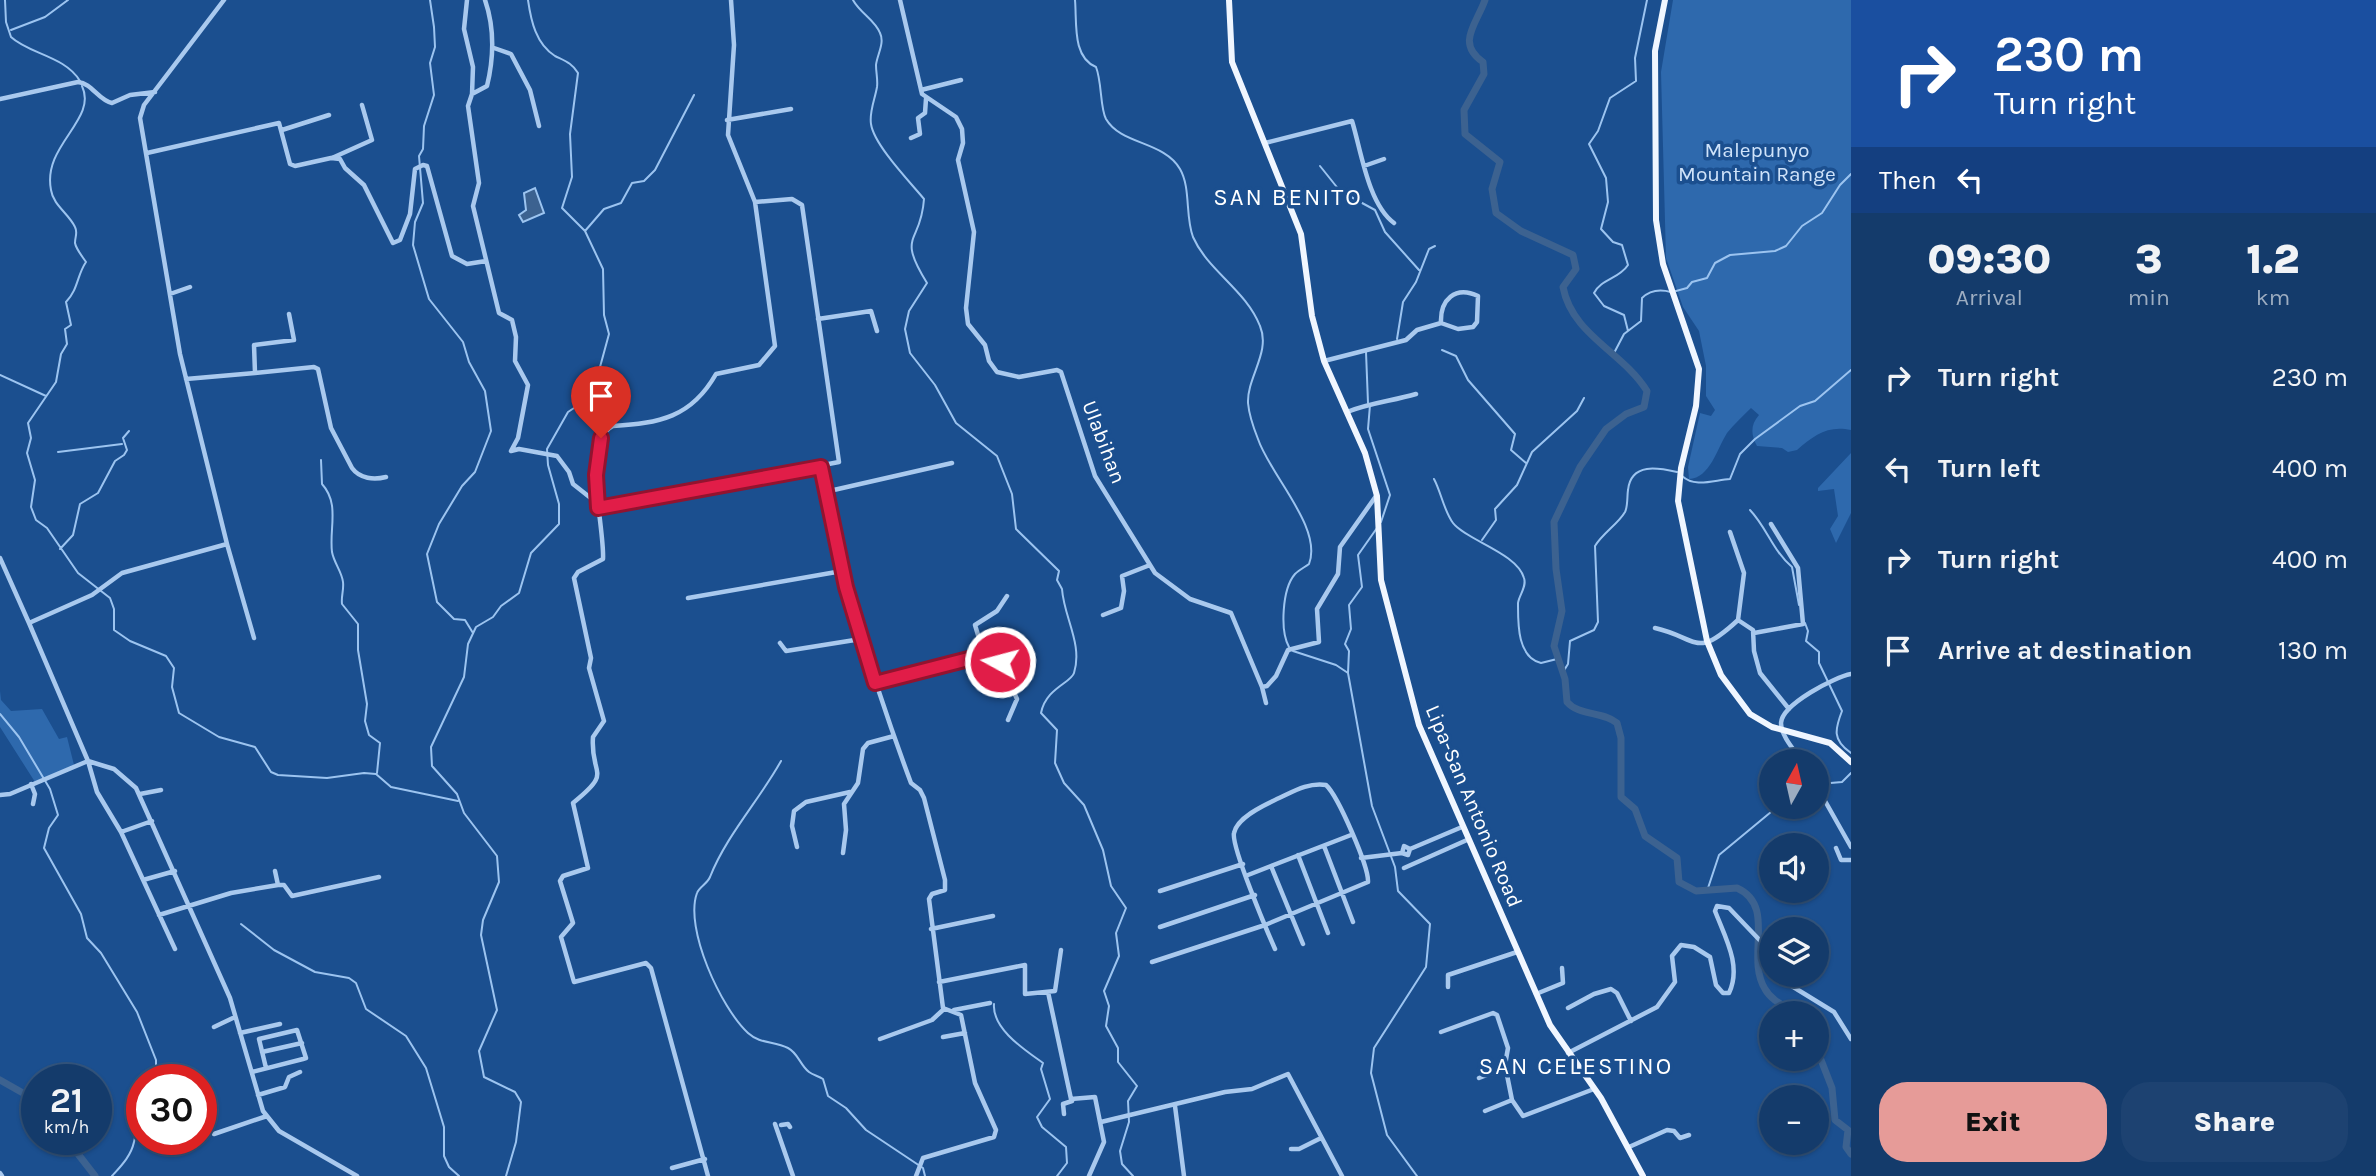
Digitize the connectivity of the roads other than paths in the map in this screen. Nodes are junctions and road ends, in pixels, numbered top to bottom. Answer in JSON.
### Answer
{"nodes":[{"id":1,"x":224,"y":0,"type":"edge"},
{"id":2,"x":467,"y":0,"type":"edge"},
{"id":3,"x":485,"y":0,"type":"edge"},
{"id":4,"x":731,"y":0,"type":"edge"},
{"id":5,"x":900,"y":0,"type":"edge"},
{"id":6,"x":1229,"y":0,"type":"edge"},
{"id":7,"x":1665,"y":0,"type":"edge"},
{"id":8,"x":494,"y":48,"type":"junction"},
{"id":9,"x":961,"y":80,"type":"dead end"},
{"id":10,"x":921,"y":90,"type":"junction"},
{"id":11,"x":155,"y":92,"type":"junction"},
{"id":12,"x":472,"y":94,"type":"junction"},
{"id":13,"x":0,"y":99,"type":"edge"},
{"id":14,"x":926,"y":99,"type":"junction"},
{"id":15,"x":362,"y":105,"type":"dead end"},
{"id":16,"x":791,"y":109,"type":"dead end"},
{"id":17,"x":329,"y":115,"type":"dead end"},
{"id":18,"x":727,"y":120,"type":"junction"},
{"id":19,"x":539,"y":125,"type":"dead end"},
{"id":20,"x":282,"y":130,"type":"junction"},
{"id":21,"x":911,"y":138,"type":"dead end"},
{"id":22,"x":1265,"y":143,"type":"junction"},
{"id":23,"x":147,"y":153,"type":"junction"},
{"id":24,"x":331,"y":158,"type":"junction"},
{"id":25,"x":1384,"y":159,"type":"dead end"},
{"id":26,"x":1364,"y":166,"type":"junction"},
{"id":27,"x":755,"y":202,"type":"junction"},
{"id":28,"x":1394,"y":223,"type":"dead end"},
{"id":29,"x":486,"y":261,"type":"junction"},
{"id":30,"x":190,"y":287,"type":"dead end"},
{"id":31,"x":170,"y":294,"type":"junction"},
{"id":32,"x":289,"y":314,"type":"dead end"},
{"id":33,"x":818,"y":319,"type":"junction"},
{"id":34,"x":1441,"y":323,"type":"junction"},
{"id":35,"x":877,"y":331,"type":"dead end"},
{"id":36,"x":1324,"y":361,"type":"junction"},
{"id":37,"x":255,"y":373,"type":"junction"},
{"id":38,"x":186,"y":379,"type":"junction"},
{"id":39,"x":1416,"y":394,"type":"dead end"},
{"id":40,"x":1347,"y":412,"type":"junction"},
{"id":41,"x":952,"y":463,"type":"dead end"},
{"id":42,"x":821,"y":467,"type":"junction"},
{"id":43,"x":386,"y":477,"type":"dead end"},
{"id":44,"x":825,"y":492,"type":"junction"},
{"id":45,"x":1377,"y":496,"type":"junction"},
{"id":46,"x":598,"y":506,"type":"junction"},
{"id":47,"x":1771,"y":524,"type":"dead end"},
{"id":48,"x":1730,"y":532,"type":"dead end"},
{"id":49,"x":227,"y":544,"type":"junction"},
{"id":50,"x":0,"y":558,"type":"edge"},
{"id":51,"x":1150,"y":565,"type":"junction"},
{"id":52,"x":842,"y":571,"type":"junction"},
{"id":53,"x":1007,"y":596,"type":"dead end"},
{"id":54,"x":688,"y":598,"type":"dead end"},
{"id":55,"x":1103,"y":615,"type":"dead end"},
{"id":56,"x":1738,"y":620,"type":"junction"},
{"id":57,"x":29,"y":623,"type":"junction"},
{"id":58,"x":1655,"y":628,"type":"dead end"},
{"id":59,"x":1754,"y":633,"type":"junction"},
{"id":60,"x":254,"y":638,"type":"dead end"},
{"id":61,"x":861,"y":639,"type":"junction"},
{"id":62,"x":1707,"y":641,"type":"junction"},
{"id":63,"x":780,"y":643,"type":"dead end"},
{"id":64,"x":984,"y":655,"type":"junction"},
{"id":65,"x":1851,"y":674,"type":"edge"},
{"id":66,"x":875,"y":683,"type":"junction"},
{"id":67,"x":1262,"y":687,"type":"junction"},
{"id":68,"x":1266,"y":703,"type":"dead end"},
{"id":69,"x":1789,"y":709,"type":"junction"},
{"id":70,"x":1008,"y":720,"type":"dead end"},
{"id":71,"x":1783,"y":730,"type":"junction"},
{"id":72,"x":894,"y":736,"type":"junction"},
{"id":73,"x":1795,"y":749,"type":"edge"},
{"id":74,"x":88,"y":761,"type":"junction"},
{"id":75,"x":1851,"y":762,"type":"edge"},
{"id":76,"x":31,"y":785,"type":"junction"},
{"id":77,"x":161,"y":790,"type":"dead end"},
{"id":78,"x":850,"y":792,"type":"junction"},
{"id":79,"x":140,"y":794,"type":"junction"},
{"id":80,"x":0,"y":795,"type":"edge"},
{"id":81,"x":33,"y":804,"type":"dead end"},
{"id":82,"x":1829,"y":808,"type":"edge"},
{"id":83,"x":152,"y":821,"type":"junction"},
{"id":84,"x":1462,"y":827,"type":"junction"},
{"id":85,"x":121,"y":832,"type":"junction"},
{"id":86,"x":1351,"y":835,"type":"junction"},
{"id":87,"x":1467,"y":839,"type":"junction"},
{"id":88,"x":797,"y":846,"type":"dead end"},
{"id":89,"x":1324,"y":846,"type":"junction"},
{"id":90,"x":1851,"y":846,"type":"edge"},
{"id":91,"x":1836,"y":848,"type":"dead end"},
{"id":92,"x":843,"y":853,"type":"dead end"},
{"id":93,"x":1298,"y":855,"type":"junction"},
{"id":94,"x":1361,"y":858,"type":"junction"},
{"id":95,"x":1851,"y":860,"type":"edge"},
{"id":96,"x":1243,"y":864,"type":"junction"},
{"id":97,"x":1271,"y":866,"type":"junction"},
{"id":98,"x":1404,"y":868,"type":"dead end"},
{"id":99,"x":175,"y":871,"type":"junction"},
{"id":100,"x":275,"y":871,"type":"dead end"},
{"id":101,"x":1248,"y":875,"type":"junction"},
{"id":102,"x":379,"y":877,"type":"dead end"},
{"id":103,"x":143,"y":880,"type":"junction"},
{"id":104,"x":278,"y":886,"type":"junction"},
{"id":105,"x":1160,"y":891,"type":"dead end"},
{"id":106,"x":1342,"y":893,"type":"junction"},
{"id":107,"x":1255,"y":895,"type":"junction"},
{"id":108,"x":1317,"y":904,"type":"junction"},
{"id":109,"x":191,"y":907,"type":"junction"},
{"id":110,"x":1291,"y":914,"type":"junction"},
{"id":111,"x":159,"y":915,"type":"junction"},
{"id":112,"x":993,"y":916,"type":"dead end"},
{"id":113,"x":1353,"y":922,"type":"dead end"},
{"id":114,"x":1265,"y":925,"type":"junction"},
{"id":115,"x":1160,"y":927,"type":"dead end"},
{"id":116,"x":931,"y":929,"type":"junction"},
{"id":117,"x":1328,"y":933,"type":"dead end"},
{"id":118,"x":1759,"y":938,"type":"edge"},
{"id":119,"x":1303,"y":944,"type":"dead end"},
{"id":120,"x":175,"y":949,"type":"dead end"},
{"id":121,"x":1275,"y":949,"type":"dead end"},
{"id":122,"x":1061,"y":950,"type":"dead end"},
{"id":123,"x":1517,"y":953,"type":"junction"},
{"id":124,"x":1152,"y":962,"type":"dead end"},
{"id":125,"x":1562,"y":968,"type":"dead end"},
{"id":126,"x":939,"y":982,"type":"junction"},
{"id":127,"x":1448,"y":987,"type":"dead end"},
{"id":128,"x":1793,"y":987,"type":"edge"},
{"id":129,"x":1048,"y":992,"type":"junction"},
{"id":130,"x":1536,"y":994,"type":"junction"},
{"id":131,"x":990,"y":1003,"type":"dead end"},
{"id":132,"x":1568,"y":1008,"type":"dead end"},
{"id":133,"x":944,"y":1009,"type":"junction"},
{"id":134,"x":953,"y":1011,"type":"junction"},
{"id":135,"x":236,"y":1017,"type":"junction"},
{"id":136,"x":1631,"y":1021,"type":"junction"},
{"id":137,"x":280,"y":1024,"type":"dead end"},
{"id":138,"x":214,"y":1027,"type":"dead end"},
{"id":139,"x":1441,"y":1032,"type":"dead end"},
{"id":140,"x":240,"y":1033,"type":"junction"},
{"id":141,"x":965,"y":1033,"type":"junction"},
{"id":142,"x":943,"y":1037,"type":"dead end"},
{"id":143,"x":880,"y":1039,"type":"dead end"},
{"id":144,"x":1851,"y":1040,"type":"edge"},
{"id":145,"x":302,"y":1043,"type":"junction"},
{"id":146,"x":262,"y":1052,"type":"junction"},
{"id":147,"x":1567,"y":1053,"type":"junction"},
{"id":148,"x":1505,"y":1068,"type":"junction"},
{"id":149,"x":266,"y":1069,"type":"junction"},
{"id":150,"x":252,"y":1072,"type":"junction"},
{"id":151,"x":300,"y":1072,"type":"dead end"},
{"id":152,"x":1479,"y":1078,"type":"dead end"},
{"id":153,"x":1594,"y":1089,"type":"junction"},
{"id":154,"x":258,"y":1095,"type":"junction"},
{"id":155,"x":1512,"y":1100,"type":"junction"},
{"id":156,"x":1072,"y":1101,"type":"junction"},
{"id":157,"x":1175,"y":1106,"type":"junction"},
{"id":158,"x":1485,"y":1111,"type":"dead end"},
{"id":159,"x":1065,"y":1114,"type":"dead end"},
{"id":160,"x":267,"y":1116,"type":"junction"},
{"id":161,"x":1101,"y":1122,"type":"junction"},
{"id":162,"x":790,"y":1128,"type":"dead end"},
{"id":163,"x":217,"y":1133,"type":"edge"},
{"id":164,"x":1689,"y":1135,"type":"dead end"},
{"id":165,"x":1321,"y":1138,"type":"junction"},
{"id":166,"x":1629,"y":1147,"type":"junction"},
{"id":167,"x":1291,"y":1149,"type":"dead end"},
{"id":168,"x":705,"y":1159,"type":"junction"},
{"id":169,"x":672,"y":1168,"type":"dead end"},
{"id":170,"x":357,"y":1176,"type":"edge"},
{"id":171,"x":708,"y":1176,"type":"edge"},
{"id":172,"x":793,"y":1176,"type":"edge"},
{"id":173,"x":916,"y":1176,"type":"edge"},
{"id":174,"x":1089,"y":1176,"type":"edge"},
{"id":175,"x":1184,"y":1176,"type":"edge"},
{"id":176,"x":1342,"y":1176,"type":"edge"},
{"id":177,"x":1643,"y":1176,"type":"edge"}],
"edges":[{"from":1,"to":11,"type":"street"},
{"from":2,"to":12,"type":"street"},
{"from":3,"to":8,"type":"street"},
{"from":4,"to":18,"type":"street"},
{"from":5,"to":10,"type":"street","name":"Ulabihan"},
{"from":6,"to":22,"type":"main road","name":"Lipa-San Antonio Road"},
{"from":7,"to":62,"type":"main road"},
{"from":8,"to":12,"type":"street"},
{"from":8,"to":19,"type":"street"},
{"from":9,"to":10,"type":"street"},
{"from":10,"to":14,"type":"street","name":"Ulabihan"},
{"from":11,"to":13,"type":"street"},
{"from":11,"to":23,"type":"street"},
{"from":12,"to":29,"type":"street"},
{"from":14,"to":21,"type":"street"},
{"from":14,"to":51,"type":"street","name":"Ulabihan"},
{"from":15,"to":24,"type":"street"},
{"from":16,"to":18,"type":"street"},
{"from":17,"to":20,"type":"street"},
{"from":18,"to":27,"type":"street"},
{"from":20,"to":23,"type":"street"},
{"from":20,"to":24,"type":"street"},
{"from":22,"to":26,"type":"street"},
{"from":22,"to":36,"type":"main road","name":"Lipa-San Antonio Road"},
{"from":23,"to":31,"type":"street"},
{"from":24,"to":29,"type":"street"},
{"from":25,"to":26,"type":"street"},
{"from":26,"to":28,"type":"street"},
{"from":27,"to":33,"type":"street"},
{"from":27,"to":46,"type":"street"},
{"from":29,"to":46,"type":"street"},
{"from":30,"to":31,"type":"street"},
{"from":31,"to":38,"type":"street"},
{"from":32,"to":37,"type":"street"},
{"from":33,"to":35,"type":"street"},
{"from":33,"to":42,"type":"street"},
{"from":34,"to":34,"type":"street"},
{"from":34,"to":36,"type":"street"},
{"from":36,"to":40,"type":"main road","name":"Lipa-San Antonio Road"},
{"from":37,"to":38,"type":"street"},
{"from":37,"to":43,"type":"street"},
{"from":38,"to":49,"type":"street"},
{"from":39,"to":40,"type":"street"},
{"from":40,"to":45,"type":"main road","name":"Lipa-San Antonio Road"},
{"from":41,"to":44,"type":"street"},
{"from":42,"to":44,"type":"street"},
{"from":42,"to":46,"type":"street"},
{"from":44,"to":52,"type":"street"},
{"from":45,"to":67,"type":"street"},
{"from":45,"to":84,"type":"main road","name":"Lipa-San Antonio Road"},
{"from":46,"to":168,"type":"street"},
{"from":47,"to":59,"type":"street"},
{"from":48,"to":56,"type":"street"},
{"from":49,"to":57,"type":"street"},
{"from":49,"to":60,"type":"street"},
{"from":50,"to":57,"type":"street"},
{"from":51,"to":55,"type":"street"},
{"from":51,"to":67,"type":"street","name":"Ulabihan"},
{"from":52,"to":54,"type":"street"},
{"from":52,"to":61,"type":"street"},
{"from":53,"to":64,"type":"street"},
{"from":56,"to":59,"type":"street"},
{"from":56,"to":62,"type":"street"},
{"from":57,"to":74,"type":"street"},
{"from":58,"to":62,"type":"street"},
{"from":59,"to":69,"type":"street"},
{"from":61,"to":63,"type":"street"},
{"from":61,"to":66,"type":"street"},
{"from":62,"to":71,"type":"main road"},
{"from":64,"to":66,"type":"street"},
{"from":64,"to":70,"type":"street"},
{"from":65,"to":69,"type":"street"},
{"from":66,"to":72,"type":"street"},
{"from":67,"to":68,"type":"street","name":"Ulabihan"},
{"from":69,"to":71,"type":"street"},
{"from":71,"to":73,"type":"street"},
{"from":71,"to":75,"type":"main road"},
{"from":72,"to":78,"type":"street"},
{"from":72,"to":116,"type":"street"},
{"from":74,"to":76,"type":"street"},
{"from":74,"to":79,"type":"street"},
{"from":74,"to":85,"type":"street"},
{"from":76,"to":80,"type":"street"},
{"from":76,"to":81,"type":"street"},
{"from":77,"to":79,"type":"street"},
{"from":78,"to":88,"type":"street"},
{"from":78,"to":92,"type":"street"},
{"from":79,"to":83,"type":"street"},
{"from":82,"to":90,"type":"street"},
{"from":83,"to":85,"type":"street"},
{"from":83,"to":99,"type":"street"},
{"from":84,"to":87,"type":"main road","name":"Lipa-San Antonio Road"},
{"from":84,"to":94,"type":"street"},
{"from":85,"to":103,"type":"street"},
{"from":86,"to":89,"type":"street"},
{"from":86,"to":94,"type":"street"},
{"from":86,"to":96,"type":"street"},
{"from":87,"to":98,"type":"street"},
{"from":87,"to":123,"type":"main road","name":"Lipa-San Antonio Road"},
{"from":89,"to":93,"type":"street"},
{"from":89,"to":106,"type":"street"},
{"from":91,"to":95,"type":"street"},
{"from":93,"to":97,"type":"street"},
{"from":93,"to":108,"type":"street"},
{"from":94,"to":106,"type":"street"},
{"from":96,"to":101,"type":"street"},
{"from":96,"to":105,"type":"street"},
{"from":97,"to":101,"type":"street"},
{"from":97,"to":110,"type":"street"},
{"from":99,"to":103,"type":"street"},
{"from":99,"to":109,"type":"street"},
{"from":100,"to":104,"type":"street"},
{"from":101,"to":107,"type":"street"},
{"from":102,"to":104,"type":"street"},
{"from":103,"to":111,"type":"street"},
{"from":104,"to":109,"type":"street"},
{"from":106,"to":108,"type":"street"},
{"from":106,"to":113,"type":"street"},
{"from":107,"to":114,"type":"street"},
{"from":107,"to":115,"type":"street"},
{"from":108,"to":110,"type":"street"},
{"from":108,"to":117,"type":"street"},
{"from":109,"to":111,"type":"street"},
{"from":109,"to":135,"type":"street"},
{"from":110,"to":114,"type":"street"},
{"from":110,"to":119,"type":"street"},
{"from":111,"to":120,"type":"street"},
{"from":112,"to":116,"type":"street"},
{"from":114,"to":121,"type":"street"},
{"from":114,"to":124,"type":"street"},
{"from":116,"to":126,"type":"street"},
{"from":118,"to":136,"type":"street"},
{"from":122,"to":129,"type":"street"},
{"from":123,"to":127,"type":"street"},
{"from":123,"to":130,"type":"main road","name":"Lipa-San Antonio Road"},
{"from":125,"to":130,"type":"street"},
{"from":126,"to":129,"type":"street"},
{"from":126,"to":133,"type":"street"},
{"from":128,"to":144,"type":"street"},
{"from":129,"to":156,"type":"street"},
{"from":130,"to":147,"type":"main road","name":"Lipa-San Antonio Road"},
{"from":131,"to":134,"type":"street"},
{"from":132,"to":136,"type":"street"},
{"from":133,"to":134,"type":"street"},
{"from":133,"to":143,"type":"street"},
{"from":134,"to":141,"type":"street"},
{"from":135,"to":138,"type":"street"},
{"from":135,"to":140,"type":"street"},
{"from":136,"to":147,"type":"street"},
{"from":137,"to":140,"type":"street"},
{"from":139,"to":148,"type":"street"},
{"from":140,"to":150,"type":"street"},
{"from":141,"to":142,"type":"street"},
{"from":141,"to":173,"type":"street"},
{"from":145,"to":146,"type":"street"},
{"from":145,"to":146,"type":"street"},
{"from":145,"to":149,"type":"street"},
{"from":146,"to":149,"type":"street"},
{"from":147,"to":153,"type":"main road","name":"Lipa-San Antonio Road"},
{"from":148,"to":152,"type":"street"},
{"from":148,"to":155,"type":"street"},
{"from":149,"to":150,"type":"street"},
{"from":150,"to":154,"type":"street"},
{"from":151,"to":154,"type":"street"},
{"from":153,"to":155,"type":"street"},
{"from":153,"to":166,"type":"main road","name":"Lipa-San Antonio Road"},
{"from":154,"to":160,"type":"street"},
{"from":155,"to":158,"type":"street"},
{"from":156,"to":159,"type":"street"},
{"from":156,"to":161,"type":"street"},
{"from":157,"to":161,"type":"street"},
{"from":157,"to":165,"type":"street"},
{"from":157,"to":175,"type":"street"},
{"from":160,"to":163,"type":"street"},
{"from":160,"to":170,"type":"street"},
{"from":161,"to":174,"type":"street"},
{"from":162,"to":172,"type":"street"},
{"from":164,"to":166,"type":"street"},
{"from":165,"to":167,"type":"street"},
{"from":165,"to":176,"type":"street"},
{"from":166,"to":177,"type":"main road","name":"Lipa-San Antonio Road"},
{"from":168,"to":169,"type":"street"},
{"from":168,"to":171,"type":"street"}]}
